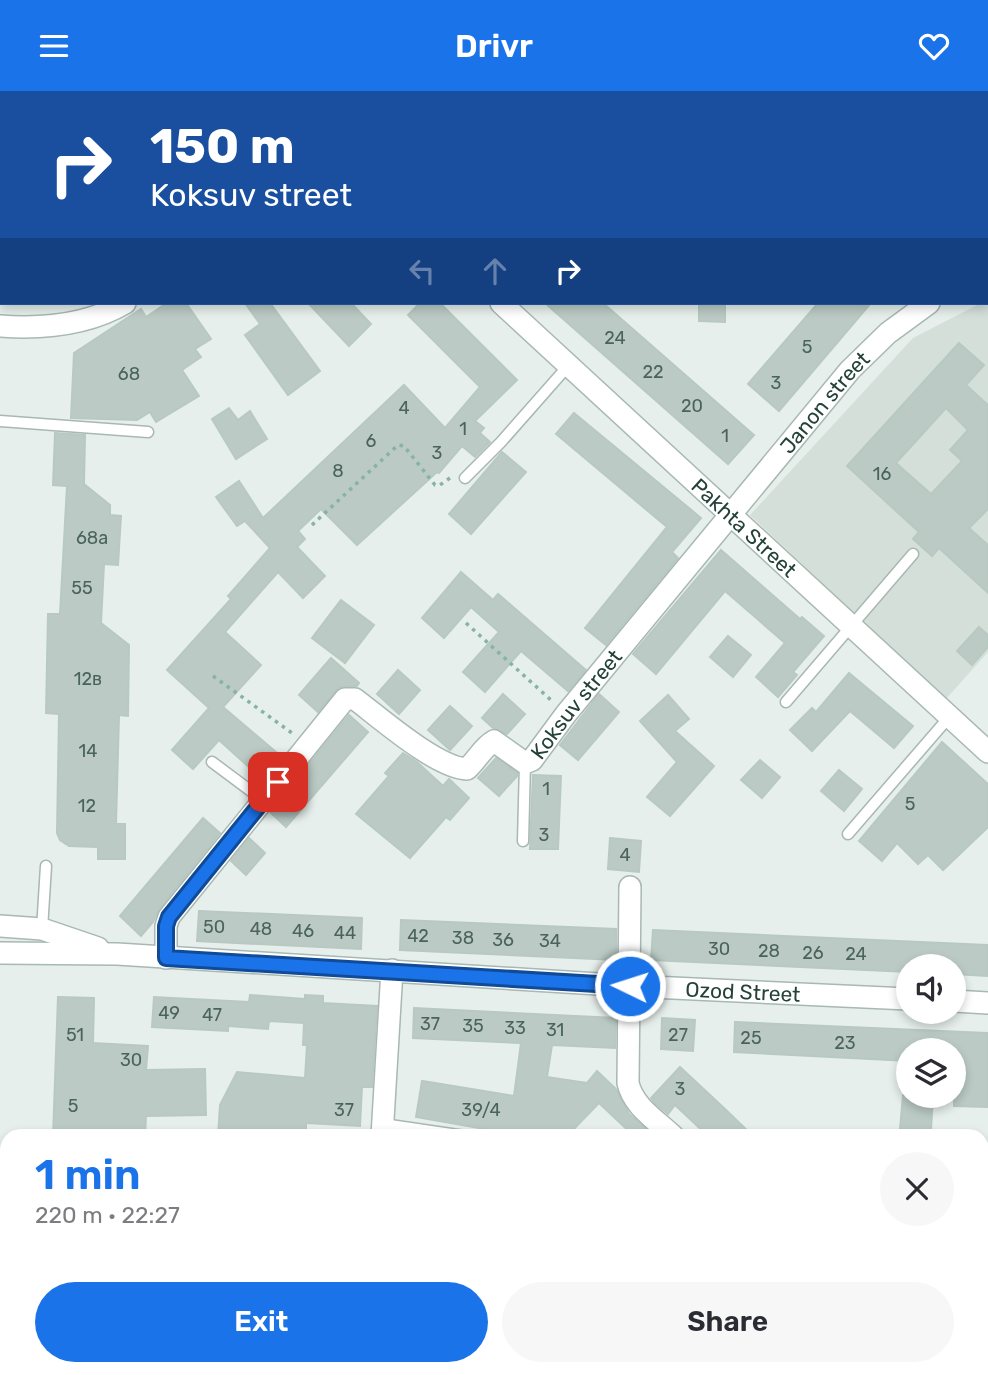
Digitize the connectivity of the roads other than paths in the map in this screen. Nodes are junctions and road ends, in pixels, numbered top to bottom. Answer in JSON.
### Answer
{"nodes":[{"id":1,"x":122,"y":305,"type":"edge"},
{"id":2,"x":503,"y":305,"type":"edge"},
{"id":3,"x":926,"y":305,"type":"edge"},
{"id":4,"x":0,"y":326,"type":"edge"},
{"id":5,"x":568,"y":366,"type":"junction"},
{"id":6,"x":0,"y":421,"type":"edge"},
{"id":7,"x":148,"y":432,"type":"dead end"},
{"id":8,"x":465,"y":478,"type":"road end"},
{"id":9,"x":731,"y":513,"type":"junction"},
{"id":10,"x":914,"y":554,"type":"dead end"},
{"id":11,"x":852,"y":625,"type":"junction"},
{"id":12,"x":786,"y":702,"type":"dead end"},
{"id":13,"x":950,"y":716,"type":"junction"},
{"id":14,"x":988,"y":752,"type":"edge"},
{"id":15,"x":212,"y":762,"type":"dead end"},
{"id":16,"x":525,"y":763,"type":"junction"},
{"id":17,"x":263,"y":800,"type":"junction"},
{"id":18,"x":848,"y":834,"type":"dead end"},
{"id":19,"x":523,"y":841,"type":"dead end"},
{"id":20,"x":47,"y":866,"type":"dead end"},
{"id":21,"x":630,"y":887,"type":"dead end"},
{"id":22,"x":0,"y":926,"type":"edge"},
{"id":23,"x":42,"y":929,"type":"junction"},
{"id":24,"x":0,"y":953,"type":"edge"},
{"id":25,"x":117,"y":954,"type":"junction"},
{"id":26,"x":166,"y":958,"type":"junction"},
{"id":27,"x":392,"y":970,"type":"junction"},
{"id":28,"x":630,"y":986,"type":"junction"},
{"id":29,"x":896,"y":998,"type":"edge"},
{"id":30,"x":966,"y":1002,"type":"edge"},
{"id":31,"x":988,"y":1003,"type":"edge"},
{"id":32,"x":382,"y":1129,"type":"edge"},
{"id":33,"x":665,"y":1129,"type":"edge"}],
"edges":[{"from":1,"to":4,"type":"street"},
{"from":2,"to":5,"type":"street","name":"Pakhta Street"},
{"from":3,"to":9,"type":"street","name":"Janon street"},
{"from":5,"to":8,"type":"lane"},
{"from":5,"to":9,"type":"street","name":"Pakhta Street"},
{"from":6,"to":7,"type":"lane"},
{"from":9,"to":11,"type":"street","name":"Pakhta Street"},
{"from":9,"to":16,"type":"street","name":"Koksuv street"},
{"from":10,"to":11,"type":"lane"},
{"from":11,"to":12,"type":"lane"},
{"from":11,"to":13,"type":"street","name":"Pakhta Street"},
{"from":13,"to":14,"type":"street","name":"Pakhta Street"},
{"from":13,"to":18,"type":"lane"},
{"from":15,"to":17,"type":"lane"},
{"from":16,"to":17,"type":"street","name":"Koksuv street"},
{"from":16,"to":19,"type":"lane"},
{"from":17,"to":26,"type":"street","name":"Koksuv street"},
{"from":20,"to":23,"type":"lane"},
{"from":21,"to":28,"type":"street"},
{"from":22,"to":23,"type":"street","name":"Ozod Street"},
{"from":23,"to":25,"type":"street","name":"Ozod Street"},
{"from":24,"to":25,"type":"street","name":"Ozod Street"},
{"from":25,"to":26,"type":"street","name":"Ozod Street"},
{"from":26,"to":27,"type":"street","name":"Ozod Street"},
{"from":27,"to":28,"type":"street","name":"Ozod Street"},
{"from":27,"to":32,"type":"street"},
{"from":28,"to":29,"type":"street","name":"Ozod Street"},
{"from":28,"to":33,"type":"street"},
{"from":30,"to":31,"type":"street"}]}
